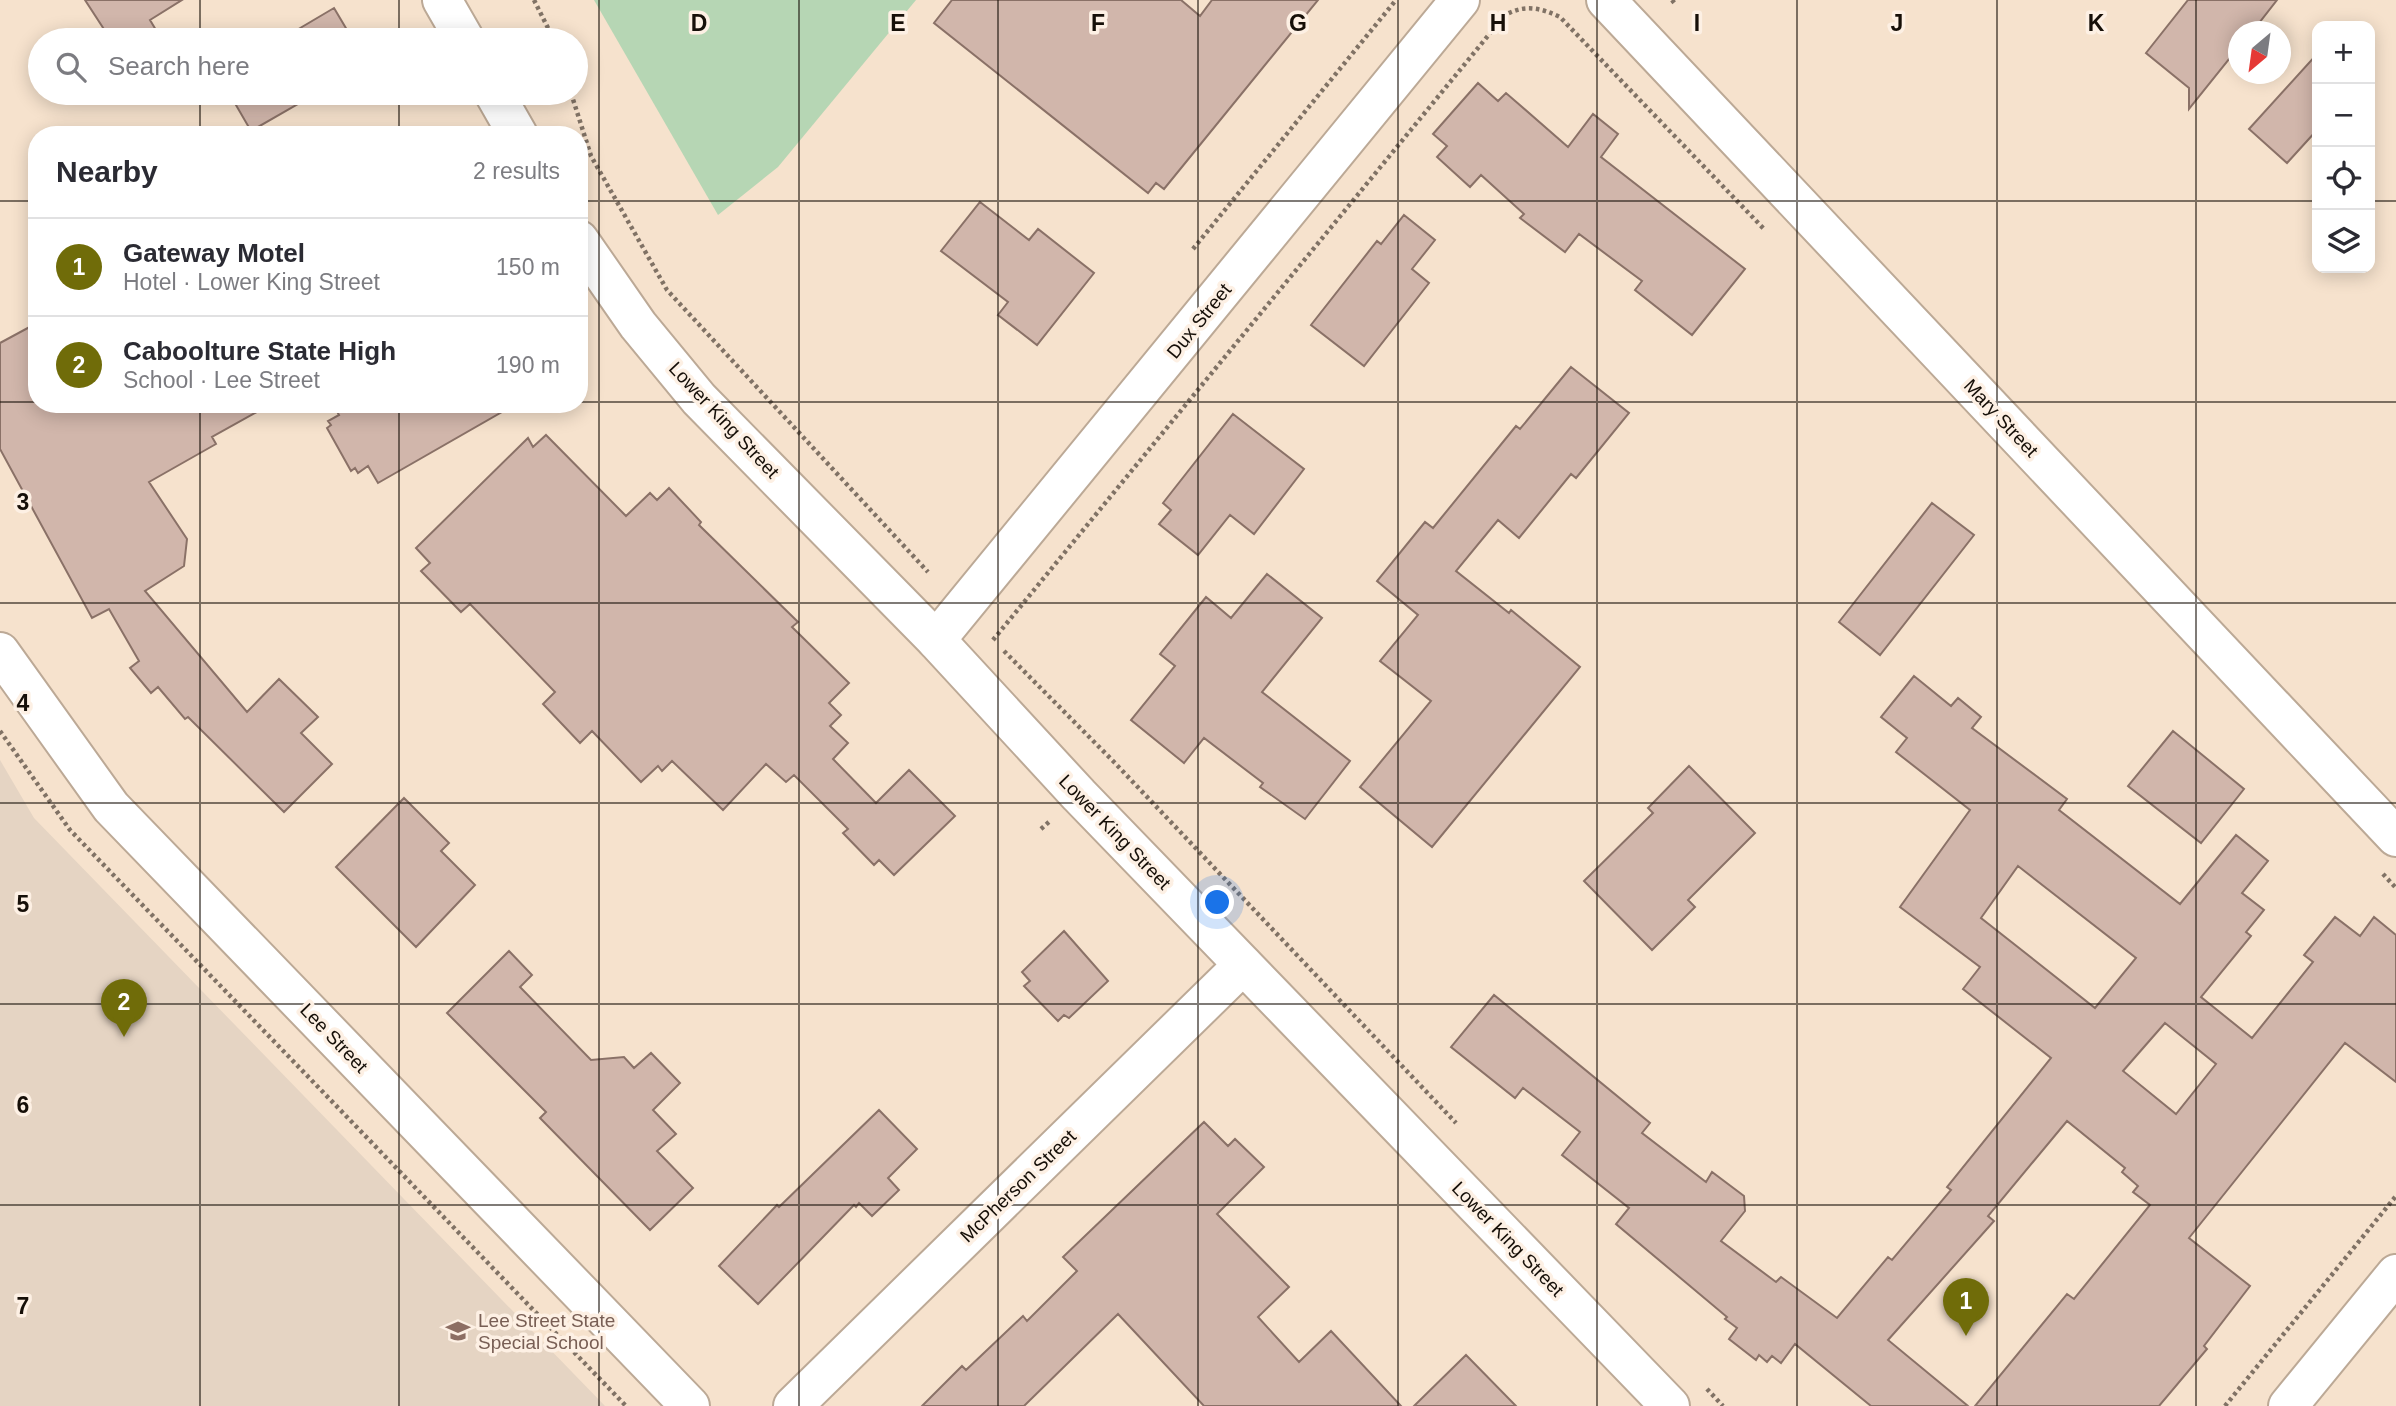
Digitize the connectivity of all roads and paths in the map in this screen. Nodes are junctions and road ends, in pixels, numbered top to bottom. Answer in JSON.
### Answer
{"nodes":[{"id":1,"x":442,"y":0,"type":"edge"},
{"id":2,"x":534,"y":0,"type":"edge"},
{"id":3,"x":1396,"y":0,"type":"edge"},
{"id":4,"x":1460,"y":0,"type":"edge"},
{"id":5,"x":1606,"y":0,"type":"edge"},
{"id":6,"x":1672,"y":0,"type":"edge"},
{"id":7,"x":1676,"y":5,"type":"dead end"},
{"id":8,"x":458,"y":28,"type":"edge"},
{"id":9,"x":548,"y":28,"type":"edge"},
{"id":10,"x":501,"y":105,"type":"edge"},
{"id":11,"x":575,"y":105,"type":"edge"},
{"id":12,"x":513,"y":126,"type":"edge"},
{"id":13,"x":581,"y":126,"type":"edge"},
{"id":14,"x":588,"y":147,"type":"edge"},
{"id":15,"x":1772,"y":238,"type":"dead end"},
{"id":16,"x":1193,"y":249,"type":"dead end"},
{"id":17,"x":588,"y":253,"type":"edge"},
{"id":18,"x":963,"y":610,"type":"junction"},
{"id":19,"x":936,"y":639,"type":"junction"},
{"id":20,"x":993,"y":640,"type":"junction"},
{"id":21,"x":0,"y":652,"type":"edge"},
{"id":22,"x":0,"y":731,"type":"edge"},
{"id":23,"x":2386,"y":852,"type":"edge"},
{"id":24,"x":2396,"y":888,"type":"edge"},
{"id":25,"x":1243,"y":965,"type":"junction"},
{"id":26,"x":1457,"y":1124,"type":"dead end"},
{"id":27,"x":2396,"y":1196,"type":"edge"},
{"id":28,"x":2396,"y":1274,"type":"edge"},
{"id":29,"x":1704,"y":1386,"type":"dead end"},
{"id":30,"x":626,"y":1406,"type":"edge"},
{"id":31,"x":690,"y":1406,"type":"edge"},
{"id":32,"x":793,"y":1406,"type":"edge"},
{"id":33,"x":1670,"y":1406,"type":"edge"},
{"id":34,"x":1723,"y":1406,"type":"edge"},
{"id":35,"x":2225,"y":1406,"type":"edge"},
{"id":36,"x":2288,"y":1406,"type":"edge"}],
"edges":[{"from":1,"to":8,"type":"street"},
{"from":2,"to":9,"type":"path"},
{"from":3,"to":16,"type":"path"},
{"from":4,"to":18,"type":"street","name":"Dux Street"},
{"from":5,"to":23,"type":"street","name":"Mary Street"},
{"from":6,"to":7,"type":"path"},
{"from":10,"to":12,"type":"street"},
{"from":11,"to":13,"type":"path"},
{"from":14,"to":18,"type":"path"},
{"from":15,"to":20,"type":"path"},
{"from":17,"to":19,"type":"street","name":"Lower King Street"},
{"from":18,"to":19,"type":"street","name":"Dux Street"},
{"from":18,"to":20,"type":"path"},
{"from":19,"to":25,"type":"street","name":"Lower King Street"},
{"from":20,"to":26,"type":"path"},
{"from":21,"to":31,"type":"street","name":"Lee Street"},
{"from":22,"to":30,"type":"path"},
{"from":23,"to":24,"type":"path"},
{"from":25,"to":32,"type":"street","name":"McPherson Street"},
{"from":25,"to":33,"type":"street","name":"Lower King Street"},
{"from":27,"to":35,"type":"path"},
{"from":28,"to":36,"type":"street"},
{"from":29,"to":34,"type":"path"}]}
